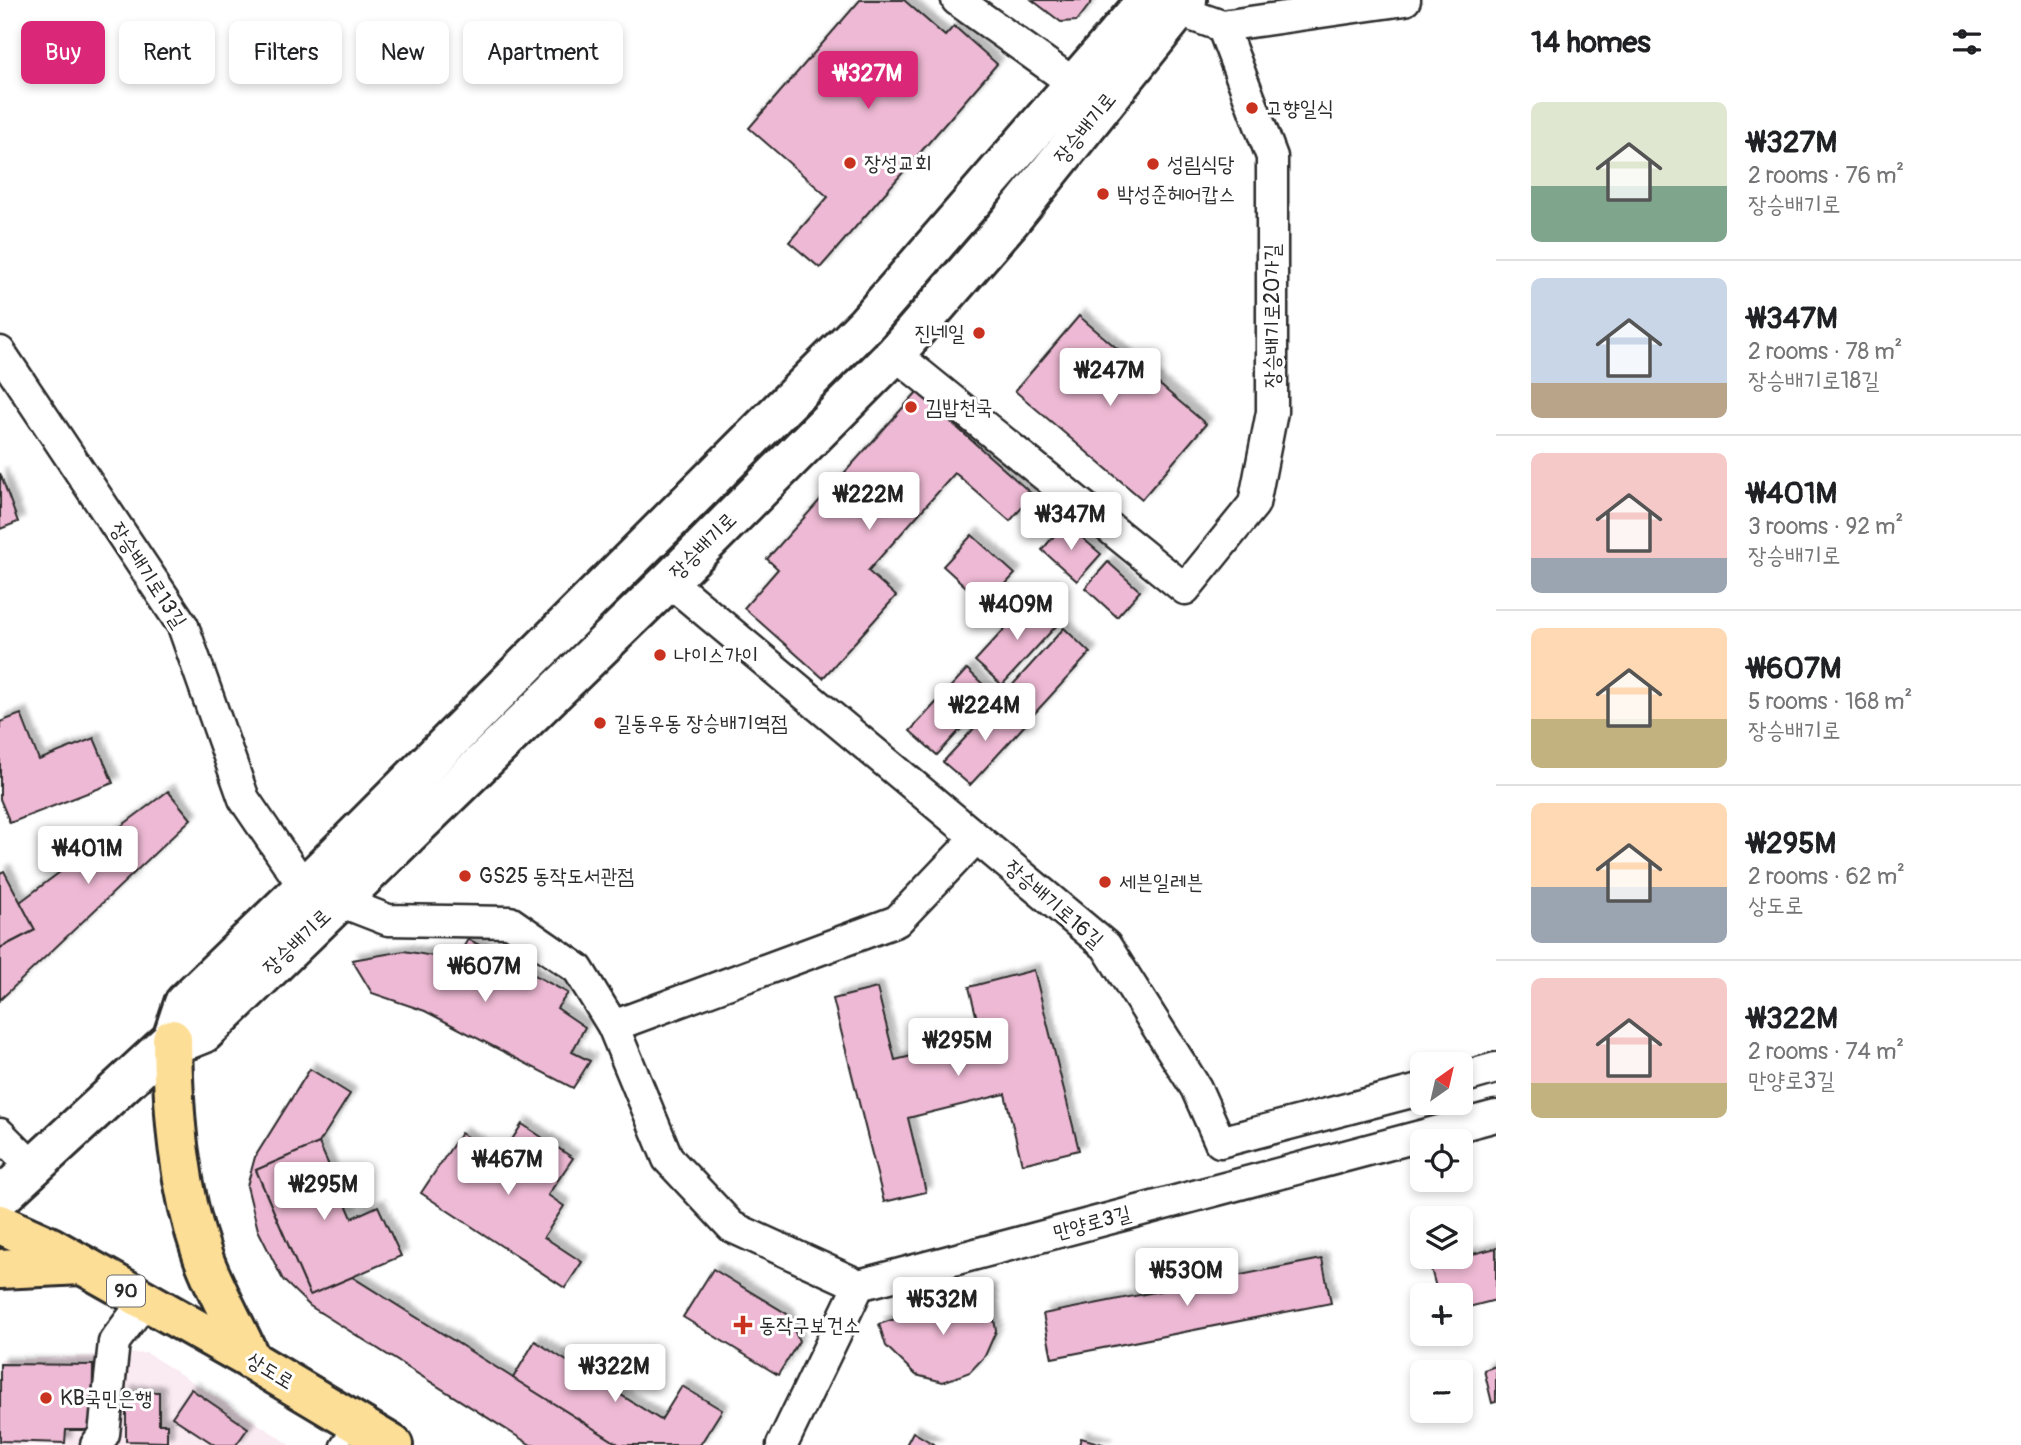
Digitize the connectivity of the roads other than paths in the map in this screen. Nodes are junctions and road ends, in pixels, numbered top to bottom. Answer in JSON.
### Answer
{"nodes":[{"id":1,"x":957,"y":0,"type":"edge"},
{"id":2,"x":1405,"y":0,"type":"edge"},
{"id":3,"x":1171,"y":4,"type":"edge"},
{"id":4,"x":1222,"y":26,"type":"junction"},
{"id":5,"x":1076,"y":85,"type":"junction"},
{"id":6,"x":0,"y":352,"type":"edge"},
{"id":7,"x":895,"y":354,"type":"junction"},
{"id":8,"x":668,"y":581,"type":"junction"},
{"id":9,"x":976,"y":838,"type":"junction"},
{"id":10,"x":304,"y":887,"type":"junction"},
{"id":11,"x":339,"y":901,"type":"junction"},
{"id":12,"x":612,"y":1026,"type":"junction"},
{"id":13,"x":172,"y":1039,"type":"junction"},
{"id":14,"x":1496,"y":1068,"type":"edge"},
{"id":15,"x":1474,"y":1074,"type":"edge"},
{"id":16,"x":1410,"y":1092,"type":"edge"},
{"id":17,"x":1496,"y":1116,"type":"edge"},
{"id":18,"x":0,"y":1134,"type":"edge"},
{"id":19,"x":33,"y":1167,"type":"junction"},
{"id":20,"x":0,"y":1198,"type":"edge"},
{"id":21,"x":0,"y":1223,"type":"edge"},
{"id":22,"x":82,"y":1265,"type":"junction"},
{"id":23,"x":0,"y":1269,"type":"edge"},
{"id":24,"x":859,"y":1285,"type":"junction"},
{"id":25,"x":144,"y":1302,"type":"junction"},
{"id":26,"x":251,"y":1360,"type":"junction"},
{"id":27,"x":346,"y":1433,"type":"edge"},
{"id":28,"x":96,"y":1445,"type":"edge"},
{"id":29,"x":393,"y":1445,"type":"edge"},
{"id":30,"x":782,"y":1445,"type":"edge"}],
"edges":[{"from":1,"to":5,"type":"street"},
{"from":2,"to":4,"type":"street"},
{"from":3,"to":4,"type":"street"},
{"from":3,"to":5,"type":"street","name":"장승배기로"},
{"from":3,"to":7,"type":"street","name":"장승배기로"},
{"from":4,"to":7,"type":"street","name":"장승배기로20가길"},
{"from":5,"to":10,"type":"street","name":"장승배기로"},
{"from":6,"to":10,"type":"street","name":"장승배기로13길"},
{"from":7,"to":8,"type":"street","name":"장승배기로"},
{"from":8,"to":9,"type":"street","name":"장승배기로16길"},
{"from":8,"to":11,"type":"street","name":"장승배기로"},
{"from":9,"to":12,"type":"street"},
{"from":9,"to":16,"type":"street","name":"장승배기로16길"},
{"from":10,"to":13,"type":"street","name":"장승배기로"},
{"from":11,"to":12,"type":"street"},
{"from":11,"to":13,"type":"street","name":"장승배기로"},
{"from":12,"to":24,"type":"street"},
{"from":13,"to":19,"type":"street","name":"장승배기로"},
{"from":13,"to":26,"type":"main road"},
{"from":14,"to":15,"type":"street"},
{"from":17,"to":24,"type":"street","name":"만양로3길"},
{"from":18,"to":19,"type":"street"},
{"from":19,"to":20,"type":"street","name":"장승배기로"},
{"from":21,"to":22,"type":"main road","name":"상도로","number":"90"},
{"from":22,"to":23,"type":"main road"},
{"from":22,"to":25,"type":"main road","name":"상도로","number":"90"},
{"from":24,"to":30,"type":"street"},
{"from":25,"to":26,"type":"main road","name":"상도로","number":"90"},
{"from":25,"to":28,"type":"street"},
{"from":26,"to":27,"type":"main road","name":"상도로","number":"90"},
{"from":27,"to":29,"type":"main road","name":"상도로","number":"90"}]}
